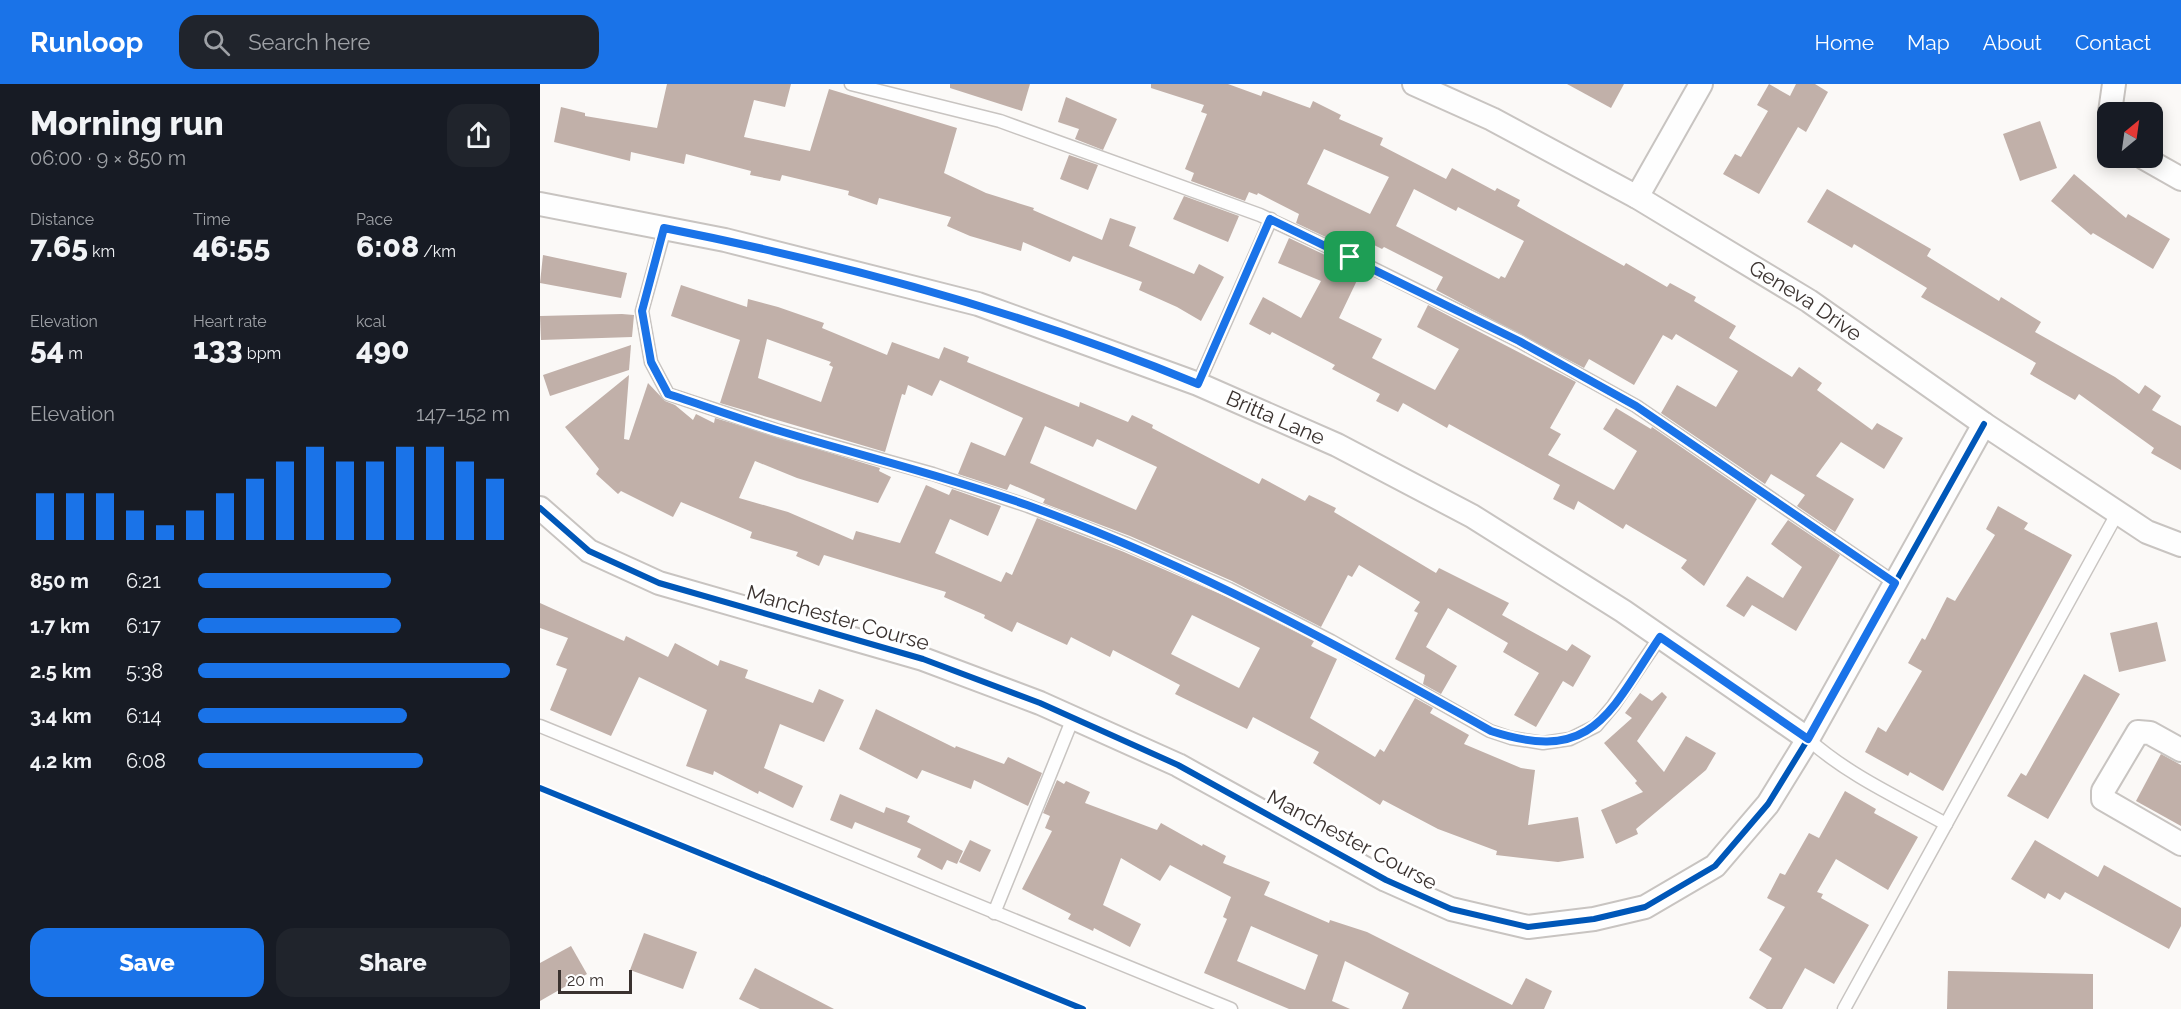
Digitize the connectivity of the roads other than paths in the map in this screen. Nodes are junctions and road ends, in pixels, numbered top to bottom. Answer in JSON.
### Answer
{"nodes":[{"id":1,"x":851,"y":84,"type":"edge"},
{"id":2,"x":1414,"y":84,"type":"edge"},
{"id":3,"x":1701,"y":84,"type":"edge"},
{"id":4,"x":2114,"y":84,"type":"edge"},
{"id":5,"x":2111,"y":102,"type":"edge"},
{"id":6,"x":2162,"y":168,"type":"edge"},
{"id":7,"x":2181,"y":179,"type":"edge"},
{"id":8,"x":1636,"y":197,"type":"junction"},
{"id":9,"x":540,"y":204,"type":"edge"},
{"id":10,"x":1270,"y":219,"type":"junction"},
{"id":11,"x":664,"y":228,"type":"junction"},
{"id":12,"x":1198,"y":384,"type":"junction"},
{"id":13,"x":1984,"y":424,"type":"junction"},
{"id":14,"x":540,"y":508,"type":"edge"},
{"id":15,"x":2118,"y":512,"type":"junction"},
{"id":16,"x":2181,"y":545,"type":"edge"},
{"id":17,"x":1895,"y":583,"type":"junction"},
{"id":18,"x":1660,"y":637,"type":"junction"},
{"id":19,"x":1073,"y":718,"type":"junction"},
{"id":20,"x":540,"y":726,"type":"edge"},
{"id":21,"x":1808,"y":739,"type":"junction"},
{"id":22,"x":2181,"y":750,"type":"edge"},
{"id":23,"x":1946,"y":824,"type":"junction"},
{"id":24,"x":2181,"y":844,"type":"edge"},
{"id":25,"x":994,"y":913,"type":"junction"},
{"id":26,"x":1231,"y":1009,"type":"edge"},
{"id":27,"x":1844,"y":1009,"type":"edge"}],
"edges":[{"from":1,"to":10,"type":"lane"},
{"from":2,"to":8,"type":"street","name":"Geneva Drive"},
{"from":3,"to":8,"type":"street"},
{"from":4,"to":5,"type":"street"},
{"from":6,"to":7,"type":"street"},
{"from":8,"to":13,"type":"street","name":"Geneva Drive"},
{"from":9,"to":11,"type":"street","name":"Britta Lane"},
{"from":10,"to":12,"type":"lane"},
{"from":10,"to":17,"type":"lane"},
{"from":11,"to":12,"type":"street","name":"Britta Lane"},
{"from":11,"to":18,"type":"lane"},
{"from":12,"to":18,"type":"street","name":"Britta Lane"},
{"from":13,"to":15,"type":"street","name":"Geneva Drive"},
{"from":13,"to":17,"type":"street","name":"Manchester Course"},
{"from":14,"to":19,"type":"street","name":"Manchester Course"},
{"from":15,"to":16,"type":"street","name":"Geneva Drive"},
{"from":15,"to":23,"type":"lane"},
{"from":17,"to":21,"type":"street","name":"Manchester Course"},
{"from":18,"to":21,"type":"street","name":"Britta Lane"},
{"from":19,"to":21,"type":"street","name":"Manchester Course"},
{"from":19,"to":25,"type":"lane"},
{"from":20,"to":25,"type":"lane"},
{"from":21,"to":23,"type":"lane"},
{"from":22,"to":24,"type":"street"},
{"from":23,"to":27,"type":"lane"},
{"from":25,"to":26,"type":"lane"}]}
